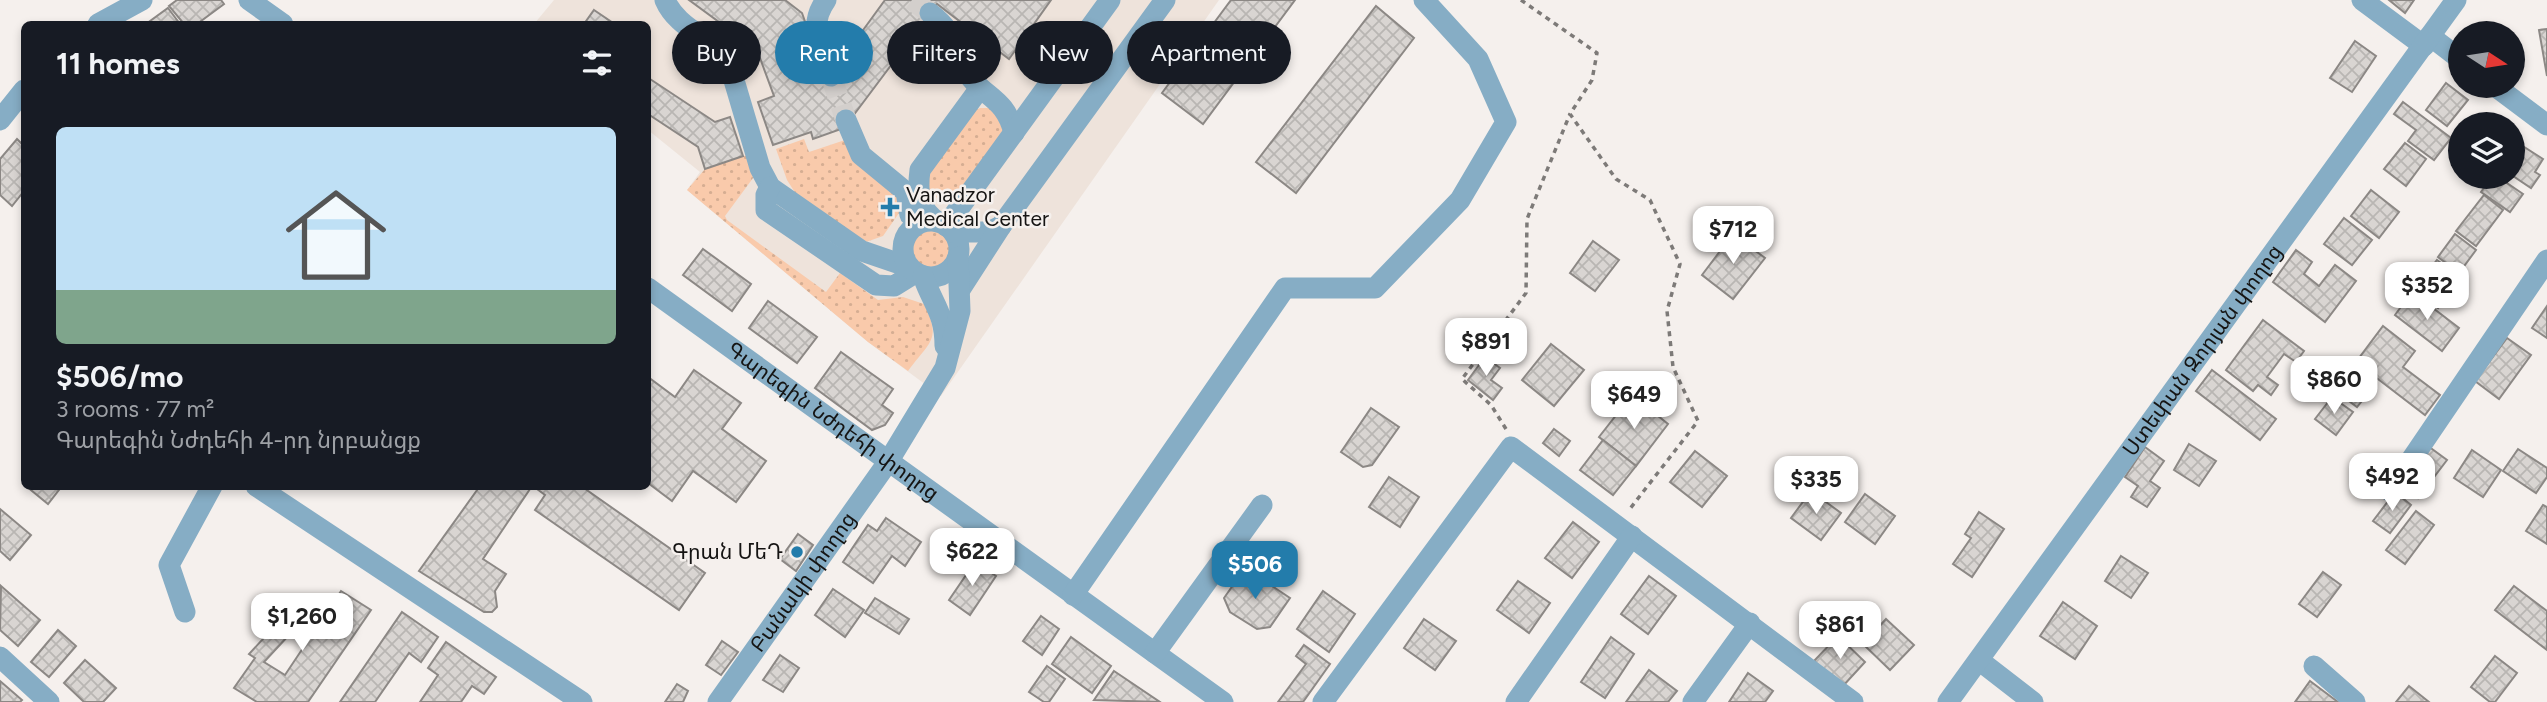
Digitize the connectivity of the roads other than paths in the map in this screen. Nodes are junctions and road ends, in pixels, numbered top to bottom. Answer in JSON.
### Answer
{"nodes":[{"id":1,"x":142,"y":0,"type":"edge"},
{"id":2,"x":249,"y":0,"type":"edge"},
{"id":3,"x":665,"y":0,"type":"edge"},
{"id":4,"x":826,"y":0,"type":"edge"},
{"id":5,"x":1110,"y":0,"type":"edge"},
{"id":6,"x":1165,"y":0,"type":"edge"},
{"id":7,"x":1424,"y":0,"type":"edge"},
{"id":8,"x":2362,"y":0,"type":"edge"},
{"id":9,"x":2456,"y":0,"type":"edge"},
{"id":10,"x":930,"y":13,"type":"tunnel mouth"},
{"id":11,"x":104,"y":21,"type":"edge"},
{"id":12,"x":279,"y":21,"type":"edge"},
{"id":13,"x":816,"y":21,"type":"edge"},
{"id":14,"x":2427,"y":41,"type":"junction"},
{"id":15,"x":2448,"y":53,"type":"edge"},
{"id":16,"x":980,"y":88,"type":"junction"},
{"id":17,"x":21,"y":94,"type":"edge"},
{"id":18,"x":2511,"y":98,"type":"edge"},
{"id":19,"x":1035,"y":103,"type":"junction"},
{"id":20,"x":1002,"y":104,"type":"junction"},
{"id":21,"x":0,"y":120,"type":"edge"},
{"id":22,"x":846,"y":120,"type":"tunnel mouth"},
{"id":23,"x":2547,"y":125,"type":"edge"},
{"id":24,"x":1014,"y":133,"type":"junction"},
{"id":25,"x":1001,"y":226,"type":"junction"},
{"id":26,"x":946,"y":227,"type":"junction"},
{"id":27,"x":908,"y":234,"type":"junction"},
{"id":28,"x":958,"y":257,"type":"junction"},
{"id":29,"x":2547,"y":260,"type":"edge"},
{"id":30,"x":916,"y":272,"type":"junction"},
{"id":31,"x":961,"y":288,"type":"junction"},
{"id":32,"x":651,"y":290,"type":"edge"},
{"id":33,"x":945,"y":368,"type":"junction"},
{"id":34,"x":888,"y":463,"type":"junction"},
{"id":35,"x":210,"y":490,"type":"edge"},
{"id":36,"x":262,"y":490,"type":"edge"},
{"id":37,"x":2390,"y":491,"type":"dead end"},
{"id":38,"x":1262,"y":505,"type":"dead end"},
{"id":39,"x":1625,"y":531,"type":"junction"},
{"id":40,"x":1073,"y":594,"type":"junction"},
{"id":41,"x":186,"y":612,"type":"dead end"},
{"id":42,"x":1750,"y":623,"type":"junction"},
{"id":43,"x":1154,"y":653,"type":"junction"},
{"id":44,"x":0,"y":657,"type":"edge"},
{"id":45,"x":1980,"y":660,"type":"junction"},
{"id":46,"x":2314,"y":666,"type":"dead end"},
{"id":47,"x":49,"y":702,"type":"edge"},
{"id":48,"x":582,"y":702,"type":"edge"},
{"id":49,"x":718,"y":702,"type":"edge"},
{"id":50,"x":1223,"y":702,"type":"edge"},
{"id":51,"x":1323,"y":702,"type":"edge"},
{"id":52,"x":1516,"y":702,"type":"edge"},
{"id":53,"x":1693,"y":702,"type":"edge"},
{"id":54,"x":1853,"y":702,"type":"edge"},
{"id":55,"x":1948,"y":702,"type":"edge"},
{"id":56,"x":2034,"y":702,"type":"edge"},
{"id":57,"x":2356,"y":702,"type":"edge"}],
"edges":[{"from":1,"to":11,"type":"street"},
{"from":2,"to":12,"type":"street"},
{"from":3,"to":30,"type":"street"},
{"from":4,"to":13,"type":"street"},
{"from":5,"to":19,"type":"street"},
{"from":6,"to":25,"type":"street"},
{"from":7,"to":40,"type":"street"},
{"from":8,"to":14,"type":"street"},
{"from":9,"to":14,"type":"street","name":"Ստեփան Զորյան փողոց"},
{"from":10,"to":16,"type":"street"},
{"from":14,"to":15,"type":"street"},
{"from":14,"to":45,"type":"street","name":"Ստեփան Զորյան փողոց"},
{"from":16,"to":20,"type":"street"},
{"from":16,"to":26,"type":"street"},
{"from":17,"to":21,"type":"street"},
{"from":18,"to":23,"type":"street"},
{"from":19,"to":20,"type":"street"},
{"from":19,"to":24,"type":"street"},
{"from":20,"to":24,"type":"street"},
{"from":22,"to":27,"type":"street"},
{"from":24,"to":26,"type":"street"},
{"from":25,"to":26,"type":"street"},
{"from":25,"to":31,"type":"street"},
{"from":26,"to":27,"type":"street"},
{"from":26,"to":28,"type":"street"},
{"from":27,"to":30,"type":"street"},
{"from":28,"to":30,"type":"street"},
{"from":28,"to":31,"type":"street"},
{"from":29,"to":37,"type":"street"},
{"from":30,"to":33,"type":"street"},
{"from":31,"to":33,"type":"street","name":"Բանակի փողոց"},
{"from":32,"to":34,"type":"street","name":"Գարեգին Նժդեհի փողոց"},
{"from":33,"to":34,"type":"street","name":"Բանակի փողոց"},
{"from":34,"to":40,"type":"street","name":"Գարեգին Նժդեհի փողոց"},
{"from":34,"to":49,"type":"street","name":"Բանակի փողոց"},
{"from":35,"to":41,"type":"street"},
{"from":36,"to":48,"type":"street"},
{"from":38,"to":43,"type":"street"},
{"from":39,"to":42,"type":"street"},
{"from":39,"to":51,"type":"street"},
{"from":39,"to":52,"type":"street"},
{"from":40,"to":43,"type":"street","name":"Գարեգին Նժդեհի փողոց"},
{"from":42,"to":53,"type":"street"},
{"from":42,"to":54,"type":"street"},
{"from":43,"to":50,"type":"street","name":"Գարեգին Նժդեհի փողոց"},
{"from":44,"to":47,"type":"street"},
{"from":45,"to":55,"type":"street","name":"Ստեփան Զորյան փողոց"},
{"from":45,"to":56,"type":"street"},
{"from":46,"to":57,"type":"street"}]}
